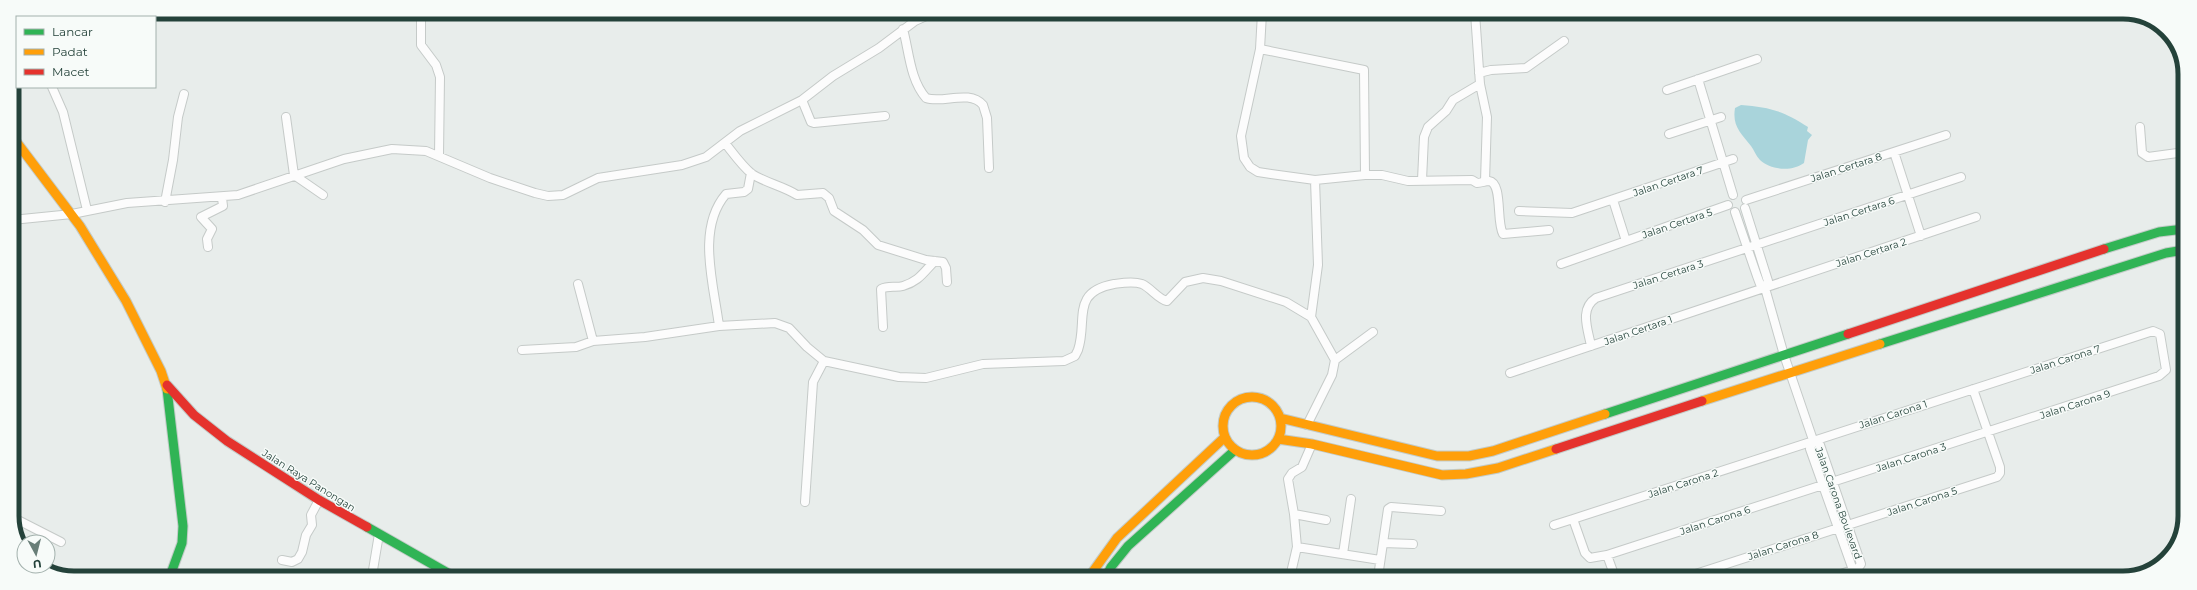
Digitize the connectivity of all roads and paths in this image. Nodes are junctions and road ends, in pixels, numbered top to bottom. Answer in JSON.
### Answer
{"nodes":[{"id":1,"x":421,"y":19,"type":"edge"},
{"id":2,"x":920,"y":19,"type":"edge"},
{"id":3,"x":1262,"y":19,"type":"edge"},
{"id":4,"x":1475,"y":19,"type":"edge"},
{"id":5,"x":903,"y":30,"type":"junction"},
{"id":6,"x":1564,"y":41,"type":"dead end"},
{"id":7,"x":1260,"y":49,"type":"junction"},
{"id":8,"x":1757,"y":59,"type":"dead end"},
{"id":9,"x":1479,"y":73,"type":"junction"},
{"id":10,"x":1698,"y":80,"type":"junction"},
{"id":11,"x":1480,"y":84,"type":"junction"},
{"id":12,"x":52,"y":88,"type":"edge"},
{"id":13,"x":1667,"y":90,"type":"dead end"},
{"id":14,"x":184,"y":94,"type":"dead end"},
{"id":15,"x":802,"y":100,"type":"junction"},
{"id":16,"x":885,"y":116,"type":"dead end"},
{"id":17,"x":286,"y":117,"type":"dead end"},
{"id":18,"x":1721,"y":117,"type":"dead end"},
{"id":19,"x":1710,"y":120,"type":"junction"},
{"id":20,"x":2140,"y":127,"type":"dead end"},
{"id":21,"x":1669,"y":134,"type":"dead end"},
{"id":22,"x":1946,"y":135,"type":"dead end"},
{"id":23,"x":725,"y":143,"type":"junction"},
{"id":24,"x":19,"y":145,"type":"edge"},
{"id":25,"x":1894,"y":152,"type":"junction"},
{"id":26,"x":2178,"y":153,"type":"edge"},
{"id":27,"x":439,"y":155,"type":"junction"},
{"id":28,"x":1733,"y":159,"type":"dead end"},
{"id":29,"x":1723,"y":162,"type":"junction"},
{"id":30,"x":989,"y":168,"type":"dead end"},
{"id":31,"x":751,"y":173,"type":"junction"},
{"id":32,"x":294,"y":175,"type":"junction"},
{"id":33,"x":1365,"y":175,"type":"junction"},
{"id":34,"x":1961,"y":177,"type":"dead end"},
{"id":35,"x":1315,"y":180,"type":"junction"},
{"id":36,"x":1422,"y":180,"type":"junction"},
{"id":37,"x":1485,"y":181,"type":"junction"},
{"id":38,"x":322,"y":195,"type":"dead end"},
{"id":39,"x":1733,"y":195,"type":"junction"},
{"id":40,"x":1908,"y":195,"type":"junction"},
{"id":41,"x":222,"y":198,"type":"junction"},
{"id":42,"x":1613,"y":200,"type":"junction"},
{"id":43,"x":165,"y":202,"type":"junction"},
{"id":44,"x":1745,"y":204,"type":"junction"},
{"id":45,"x":1728,"y":205,"type":"junction"},
{"id":46,"x":87,"y":210,"type":"junction"},
{"id":47,"x":1519,"y":211,"type":"dead end"},
{"id":48,"x":1735,"y":212,"type":"junction"},
{"id":49,"x":72,"y":214,"type":"junction"},
{"id":50,"x":1976,"y":217,"type":"dead end"},
{"id":51,"x":19,"y":219,"type":"edge"},
{"id":52,"x":1549,"y":230,"type":"dead end"},
{"id":53,"x":2178,"y":230,"type":"edge"},
{"id":54,"x":1921,"y":236,"type":"junction"},
{"id":55,"x":1626,"y":241,"type":"junction"},
{"id":56,"x":1756,"y":244,"type":"junction"},
{"id":57,"x":208,"y":247,"type":"dead end"},
{"id":58,"x":1747,"y":248,"type":"junction"},
{"id":59,"x":2178,"y":251,"type":"edge"},
{"id":60,"x":935,"y":261,"type":"junction"},
{"id":61,"x":1561,"y":264,"type":"dead end"},
{"id":62,"x":947,"y":282,"type":"dead end"},
{"id":63,"x":578,"y":284,"type":"dead end"},
{"id":64,"x":1766,"y":288,"type":"junction"},
{"id":65,"x":1311,"y":317,"type":"junction"},
{"id":66,"x":719,"y":326,"type":"junction"},
{"id":67,"x":884,"y":327,"type":"dead end"},
{"id":68,"x":1373,"y":332,"type":"dead end"},
{"id":69,"x":2157,"y":332,"type":"joint"},
{"id":70,"x":593,"y":341,"type":"junction"},
{"id":71,"x":1591,"y":346,"type":"junction"},
{"id":72,"x":522,"y":350,"type":"dead end"},
{"id":73,"x":1784,"y":355,"type":"junction"},
{"id":74,"x":1335,"y":360,"type":"junction"},
{"id":75,"x":824,"y":361,"type":"junction"},
{"id":76,"x":1790,"y":372,"type":"junction"},
{"id":77,"x":1510,"y":373,"type":"dead end"},
{"id":78,"x":167,"y":385,"type":"junction"},
{"id":79,"x":1973,"y":389,"type":"junction"},
{"id":80,"x":184,"y":403,"type":"junction"},
{"id":81,"x":170,"y":410,"type":"junction"},
{"id":82,"x":1280,"y":418,"type":"junction"},
{"id":83,"x":1307,"y":425,"type":"junction"},
{"id":84,"x":1988,"y":432,"type":"junction"},
{"id":85,"x":1225,"y":437,"type":"junction"},
{"id":86,"x":1278,"y":439,"type":"junction"},
{"id":87,"x":1813,"y":440,"type":"junction"},
{"id":88,"x":1312,"y":444,"type":"junction"},
{"id":89,"x":1235,"y":450,"type":"junction"},
{"id":90,"x":1833,"y":482,"type":"junction"},
{"id":91,"x":1822,"y":485,"type":"junction"},
{"id":92,"x":1351,"y":499,"type":"dead end"},
{"id":93,"x":319,"y":500,"type":"junction"},
{"id":94,"x":804,"y":502,"type":"dead end"},
{"id":95,"x":1441,"y":511,"type":"dead end"},
{"id":96,"x":1294,"y":514,"type":"junction"},
{"id":97,"x":1573,"y":519,"type":"junction"},
{"id":98,"x":1326,"y":520,"type":"dead end"},
{"id":99,"x":19,"y":521,"type":"edge"},
{"id":100,"x":1847,"y":524,"type":"junction"},
{"id":101,"x":1554,"y":525,"type":"dead end"},
{"id":102,"x":1838,"y":528,"type":"junction"},
{"id":103,"x":379,"y":534,"type":"junction"},
{"id":104,"x":1118,"y":538,"type":"junction"},
{"id":105,"x":61,"y":542,"type":"dead end"},
{"id":106,"x":1383,"y":543,"type":"junction"},
{"id":107,"x":1413,"y":544,"type":"dead end"},
{"id":108,"x":1128,"y":546,"type":"junction"},
{"id":109,"x":1297,"y":547,"type":"junction"},
{"id":110,"x":1343,"y":554,"type":"junction"},
{"id":111,"x":1607,"y":555,"type":"junction"},
{"id":112,"x":282,"y":560,"type":"dead end"},
{"id":113,"x":1380,"y":560,"type":"junction"},
{"id":114,"x":1853,"y":570,"type":"junction"},
{"id":115,"x":172,"y":571,"type":"edge"},
{"id":116,"x":373,"y":571,"type":"edge"},
{"id":117,"x":443,"y":571,"type":"edge"},
{"id":118,"x":1093,"y":571,"type":"edge"},
{"id":119,"x":1109,"y":571,"type":"edge"},
{"id":120,"x":1291,"y":571,"type":"edge"},
{"id":121,"x":1379,"y":571,"type":"edge"},
{"id":122,"x":1613,"y":571,"type":"edge"},
{"id":123,"x":1705,"y":571,"type":"edge"},
{"id":124,"x":1850,"y":571,"type":"edge"}],
"edges":[{"from":1,"to":27,"type":"street"},
{"from":2,"to":5,"type":"street"},
{"from":3,"to":7,"type":"street"},
{"from":4,"to":9,"type":"street"},
{"from":5,"to":15,"type":"street"},
{"from":5,"to":30,"type":"street"},
{"from":6,"to":9,"type":"street"},
{"from":7,"to":33,"type":"street"},
{"from":7,"to":35,"type":"street"},
{"from":8,"to":10,"type":"street"},
{"from":9,"to":11,"type":"street"},
{"from":10,"to":13,"type":"street"},
{"from":10,"to":19,"type":"street"},
{"from":11,"to":36,"type":"street"},
{"from":11,"to":37,"type":"street"},
{"from":12,"to":46,"type":"street"},
{"from":14,"to":43,"type":"street"},
{"from":15,"to":16,"type":"street"},
{"from":15,"to":23,"type":"street"},
{"from":17,"to":32,"type":"street"},
{"from":18,"to":19,"type":"street"},
{"from":19,"to":21,"type":"street"},
{"from":19,"to":29,"type":"street"},
{"from":20,"to":26,"type":"street"},
{"from":22,"to":25,"type":"street","name":"Jalan Certara 8"},
{"from":23,"to":27,"type":"street"},
{"from":23,"to":31,"type":"street"},
{"from":24,"to":49,"type":"street","name":"Jalan Raya Panongan"},
{"from":25,"to":40,"type":"street"},
{"from":25,"to":44,"type":"street","name":"Jalan Certara 8"},
{"from":27,"to":32,"type":"street"},
{"from":28,"to":29,"type":"street","name":"Jalan Certara 7"},
{"from":29,"to":39,"type":"street"},
{"from":29,"to":42,"type":"street","name":"Jalan Certara 7"},
{"from":31,"to":60,"type":"street"},
{"from":31,"to":66,"type":"street"},
{"from":32,"to":38,"type":"street"},
{"from":32,"to":41,"type":"street"},
{"from":33,"to":35,"type":"street"},
{"from":33,"to":36,"type":"street"},
{"from":34,"to":40,"type":"street","name":"Jalan Certara 6"},
{"from":35,"to":65,"type":"street"},
{"from":36,"to":37,"type":"street"},
{"from":37,"to":52,"type":"street"},
{"from":39,"to":44,"type":"street"},
{"from":39,"to":45,"type":"street"},
{"from":40,"to":54,"type":"street"},
{"from":40,"to":56,"type":"street","name":"Jalan Certara 6"},
{"from":41,"to":43,"type":"street"},
{"from":41,"to":57,"type":"street"},
{"from":42,"to":47,"type":"street","name":"Jalan Certara 7"},
{"from":42,"to":55,"type":"street"},
{"from":43,"to":46,"type":"street"},
{"from":44,"to":48,"type":"street"},
{"from":44,"to":56,"type":"street"},
{"from":45,"to":48,"type":"street"},
{"from":45,"to":55,"type":"street","name":"Jalan Certara 5"},
{"from":46,"to":49,"type":"street"},
{"from":48,"to":58,"type":"street"},
{"from":49,"to":51,"type":"street"},
{"from":49,"to":78,"type":"street","name":"Jalan Raya Panongan"},
{"from":50,"to":54,"type":"street","name":"Jalan Certara 2"},
{"from":53,"to":73,"type":"street"},
{"from":54,"to":64,"type":"street","name":"Jalan Certara 2"},
{"from":55,"to":61,"type":"street","name":"Jalan Certara 5"},
{"from":56,"to":58,"type":"street","name":"Jalan Certara 6"},
{"from":56,"to":64,"type":"street"},
{"from":58,"to":64,"type":"street"},
{"from":58,"to":71,"type":"street","name":"Jalan Certara 3"},
{"from":59,"to":76,"type":"street"},
{"from":60,"to":62,"type":"street"},
{"from":60,"to":67,"type":"street"},
{"from":63,"to":70,"type":"street"},
{"from":64,"to":71,"type":"street","name":"Jalan Certara 1"},
{"from":64,"to":73,"type":"street","name":"Jalan Carona Boulevard"},
{"from":65,"to":74,"type":"street"},
{"from":65,"to":75,"type":"street"},
{"from":66,"to":70,"type":"street"},
{"from":66,"to":75,"type":"street"},
{"from":68,"to":74,"type":"street"},
{"from":69,"to":79,"type":"street","name":"Jalan Carona 7"},
{"from":69,"to":84,"type":"street","name":"Jalan Carona 9"},
{"from":70,"to":72,"type":"street"},
{"from":71,"to":77,"type":"street","name":"Jalan Certara 1"},
{"from":73,"to":76,"type":"street","name":"Jalan Carona Boulevard"},
{"from":73,"to":83,"type":"street"},
{"from":74,"to":83,"type":"street"},
{"from":75,"to":94,"type":"street"},
{"from":76,"to":87,"type":"street","name":"Jalan Carona Boulevard"},
{"from":76,"to":88,"type":"street"},
{"from":78,"to":80,"type":"street","name":"Jalan Raya Panongan"},
{"from":78,"to":81,"type":"street","name":"Jalan Raya Panongan"},
{"from":79,"to":84,"type":"street"},
{"from":79,"to":87,"type":"street","name":"Jalan Carona 1"},
{"from":80,"to":81,"type":"street"},
{"from":80,"to":93,"type":"street","name":"Jalan Raya Panongan"},
{"from":81,"to":115,"type":"street","name":"Jalan Raya Panongan"},
{"from":82,"to":83,"type":"street"},
{"from":82,"to":85,"type":"street"},
{"from":82,"to":86,"type":"street"},
{"from":84,"to":90,"type":"street","name":"Jalan Carona 3"},
{"from":84,"to":100,"type":"street","name":"Jalan Carona 5"},
{"from":85,"to":89,"type":"street"},
{"from":85,"to":104,"type":"street"},
{"from":86,"to":88,"type":"street"},
{"from":86,"to":89,"type":"street"},
{"from":87,"to":90,"type":"street","name":"Jalan Carona Boulevard"},
{"from":87,"to":91,"type":"street","name":"Jalan Carona Boulevard"},
{"from":87,"to":97,"type":"street","name":"Jalan Carona 2"},
{"from":88,"to":96,"type":"street"},
{"from":89,"to":108,"type":"street"},
{"from":90,"to":91,"type":"street","name":"Jalan Carona 3"},
{"from":90,"to":100,"type":"street","name":"Jalan Carona Boulevard"},
{"from":91,"to":102,"type":"street","name":"Jalan Carona Boulevard"},
{"from":91,"to":111,"type":"street","name":"Jalan Carona 6"},
{"from":92,"to":110,"type":"street"},
{"from":93,"to":103,"type":"street","name":"Jalan Raya Panongan"},
{"from":93,"to":112,"type":"street"},
{"from":95,"to":106,"type":"street"},
{"from":96,"to":98,"type":"street"},
{"from":96,"to":109,"type":"street"},
{"from":97,"to":101,"type":"street","name":"Jalan Carona 2"},
{"from":97,"to":111,"type":"street","name":"Jalan Carona 6"},
{"from":99,"to":105,"type":"street"},
{"from":100,"to":102,"type":"street","name":"Jalan Carona 5"},
{"from":100,"to":114,"type":"street","name":"Jalan Carona Boulevard"},
{"from":102,"to":114,"type":"street","name":"Jalan Carona Boulevard"},
{"from":102,"to":123,"type":"street","name":"Jalan Carona 8"},
{"from":103,"to":116,"type":"street"},
{"from":103,"to":117,"type":"street","name":"Jalan Raya Panongan"},
{"from":104,"to":108,"type":"street"},
{"from":104,"to":118,"type":"street"},
{"from":106,"to":107,"type":"street"},
{"from":106,"to":113,"type":"street"},
{"from":108,"to":119,"type":"street"},
{"from":109,"to":110,"type":"street"},
{"from":109,"to":120,"type":"street"},
{"from":110,"to":113,"type":"street"},
{"from":111,"to":122,"type":"street"},
{"from":113,"to":121,"type":"street"},
{"from":114,"to":124,"type":"street"}]}
